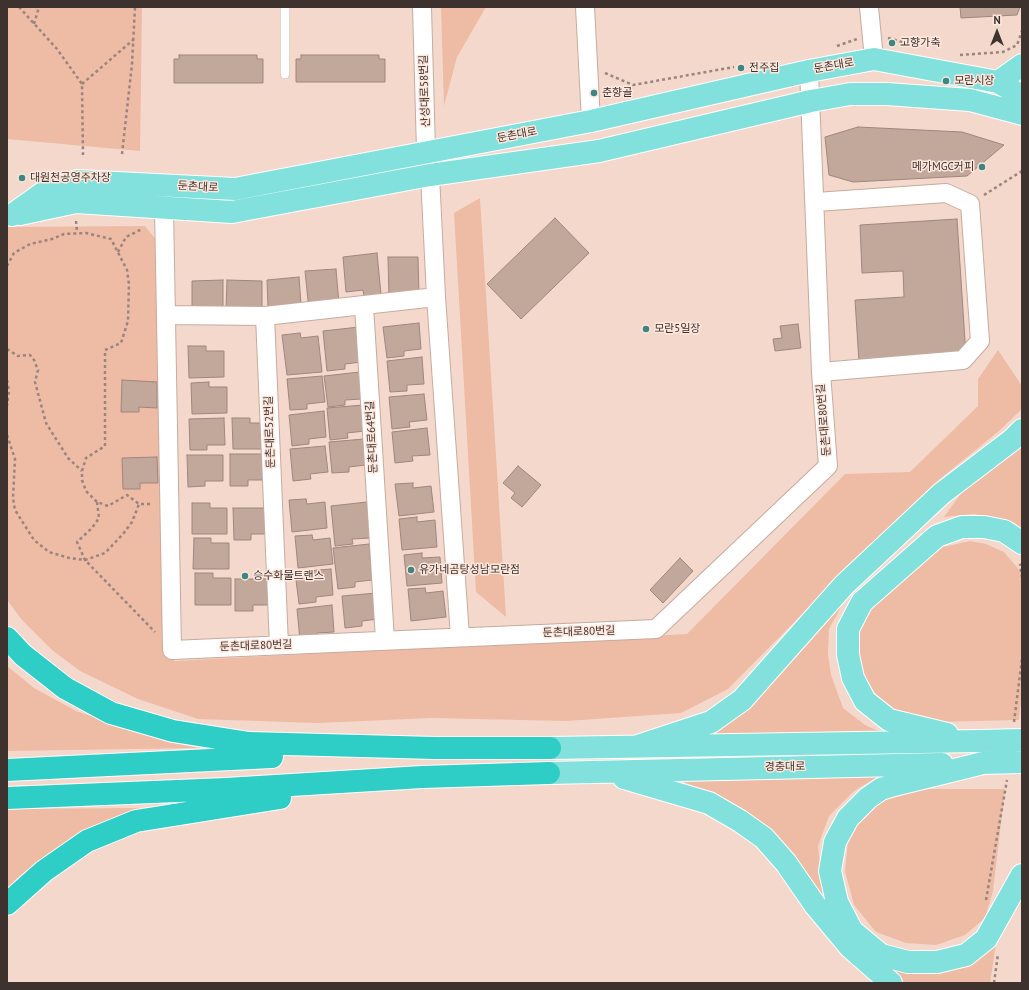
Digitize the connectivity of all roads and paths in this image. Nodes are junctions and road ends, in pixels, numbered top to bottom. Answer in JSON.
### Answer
{"nodes":[{"id":1,"x":19,"y":7,"type":"edge"},
{"id":2,"x":39,"y":7,"type":"edge"},
{"id":3,"x":135,"y":7,"type":"edge"},
{"id":4,"x":285,"y":7,"type":"edge"},
{"id":5,"x":422,"y":7,"type":"edge"},
{"id":6,"x":585,"y":7,"type":"edge"},
{"id":7,"x":870,"y":7,"type":"edge"},
{"id":8,"x":34,"y":24,"type":"junction"},
{"id":9,"x":1022,"y":31,"type":"edge"},
{"id":10,"x":134,"y":40,"type":"junction"},
{"id":11,"x":1019,"y":55,"type":"edge"},
{"id":12,"x":874,"y":59,"type":"junction"},
{"id":13,"x":810,"y":71,"type":"junction"},
{"id":14,"x":285,"y":74,"type":"dead end"},
{"id":15,"x":998,"y":82,"type":"junction"},
{"id":16,"x":82,"y":84,"type":"junction"},
{"id":17,"x":1022,"y":96,"type":"edge"},
{"id":18,"x":811,"y":100,"type":"junction"},
{"id":19,"x":1022,"y":114,"type":"edge"},
{"id":20,"x":591,"y":121,"type":"junction"},
{"id":21,"x":426,"y":151,"type":"junction"},
{"id":22,"x":122,"y":154,"type":"dead end"},
{"id":23,"x":83,"y":155,"type":"dead end"},
{"id":24,"x":1022,"y":171,"type":"edge"},
{"id":25,"x":430,"y":175,"type":"junction"},
{"id":26,"x":816,"y":202,"type":"junction"},
{"id":27,"x":970,"y":204,"type":"junction"},
{"id":28,"x":164,"y":208,"type":"junction"},
{"id":29,"x":10,"y":215,"type":"edge"},
{"id":30,"x":76,"y":220,"type":"dead end"},
{"id":31,"x":142,"y":229,"type":"dead end"},
{"id":32,"x":77,"y":232,"type":"junction"},
{"id":33,"x":118,"y":253,"type":"junction"},
{"id":34,"x":7,"y":266,"type":"edge"},
{"id":35,"x":436,"y":297,"type":"junction"},
{"id":36,"x":364,"y":306,"type":"junction"},
{"id":37,"x":167,"y":315,"type":"junction"},
{"id":38,"x":265,"y":316,"type":"junction"},
{"id":39,"x":7,"y":349,"type":"edge"},
{"id":40,"x":821,"y":372,"type":"junction"},
{"id":41,"x":7,"y":380,"type":"edge"},
{"id":42,"x":7,"y":406,"type":"edge"},
{"id":43,"x":1022,"y":430,"type":"edge"},
{"id":44,"x":7,"y":435,"type":"edge"},
{"id":45,"x":82,"y":471,"type":"junction"},
{"id":46,"x":97,"y":502,"type":"junction"},
{"id":47,"x":1022,"y":543,"type":"edge"},
{"id":48,"x":86,"y":560,"type":"junction"},
{"id":49,"x":1022,"y":564,"type":"edge"},
{"id":50,"x":1022,"y":576,"type":"edge"},
{"id":51,"x":460,"y":636,"type":"junction"},
{"id":52,"x":7,"y":638,"type":"edge"},
{"id":53,"x":385,"y":640,"type":"junction"},
{"id":54,"x":279,"y":645,"type":"junction"},
{"id":55,"x":172,"y":650,"type":"junction"},
{"id":56,"x":1022,"y":659,"type":"edge"},
{"id":57,"x":1018,"y":734,"type":"edge"},
{"id":58,"x":980,"y":741,"type":"junction"},
{"id":59,"x":638,"y":746,"type":"junction"},
{"id":60,"x":435,"y":748,"type":"junction"},
{"id":61,"x":550,"y":748,"type":"joint"},
{"id":62,"x":983,"y":763,"type":"junction"},
{"id":63,"x":1015,"y":768,"type":"edge"},
{"id":64,"x":7,"y":770,"type":"edge"},
{"id":65,"x":591,"y":771,"type":"junction"},
{"id":66,"x":549,"y":772,"type":"joint"},
{"id":67,"x":422,"y":777,"type":"junction"},
{"id":68,"x":7,"y":798,"type":"edge"},
{"id":69,"x":1022,"y":875,"type":"edge"},
{"id":70,"x":7,"y":904,"type":"edge"},
{"id":71,"x":985,"y":906,"type":"dead end"},
{"id":72,"x":998,"y":954,"type":"dead end"},
{"id":73,"x":891,"y":983,"type":"edge"},
{"id":74,"x":994,"y":983,"type":"edge"}],
"edges":[{"from":1,"to":8,"type":"path"},
{"from":2,"to":8,"type":"path"},
{"from":3,"to":10,"type":"path"},
{"from":4,"to":14,"type":"lane"},
{"from":5,"to":21,"type":"street","name":"산성대로58번길"},
{"from":6,"to":20,"type":"street"},
{"from":7,"to":12,"type":"street"},
{"from":8,"to":16,"type":"path"},
{"from":9,"to":11,"type":"path"},
{"from":10,"to":16,"type":"path"},
{"from":10,"to":22,"type":"path"},
{"from":11,"to":15,"type":"main road"},
{"from":12,"to":13,"type":"main road","name":"둔촌대로"},
{"from":12,"to":15,"type":"main road","name":"둔촌대로"},
{"from":13,"to":18,"type":"street","name":"둔촌대로80번길"},
{"from":13,"to":20,"type":"main road","name":"둔촌대로"},
{"from":15,"to":17,"type":"main road","name":"둔촌대로"},
{"from":16,"to":23,"type":"path"},
{"from":18,"to":19,"type":"main road","name":"둔촌대로"},
{"from":18,"to":25,"type":"main road","name":"둔촌대로"},
{"from":18,"to":26,"type":"street","name":"둔촌대로80번길"},
{"from":20,"to":21,"type":"main road","name":"둔촌대로"},
{"from":21,"to":25,"type":"street","name":"산성대로58번길"},
{"from":21,"to":29,"type":"main road","name":"둔촌대로"},
{"from":24,"to":27,"type":"path"},
{"from":25,"to":28,"type":"main road","name":"둔촌대로"},
{"from":25,"to":35,"type":"street"},
{"from":26,"to":27,"type":"street"},
{"from":26,"to":40,"type":"street","name":"둔촌대로80번길"},
{"from":27,"to":40,"type":"street","name":"둔촌대로80번길"},
{"from":28,"to":29,"type":"main road","name":"둔촌대로"},
{"from":28,"to":37,"type":"street"},
{"from":30,"to":32,"type":"path"},
{"from":31,"to":33,"type":"path"},
{"from":32,"to":33,"type":"path"},
{"from":32,"to":34,"type":"path"},
{"from":33,"to":45,"type":"path"},
{"from":35,"to":36,"type":"street"},
{"from":35,"to":51,"type":"street"},
{"from":36,"to":38,"type":"street"},
{"from":36,"to":53,"type":"street","name":"둔촌대로64번길"},
{"from":37,"to":38,"type":"street"},
{"from":37,"to":55,"type":"street"},
{"from":38,"to":54,"type":"street","name":"둔촌대로52번길"},
{"from":39,"to":45,"type":"path"},
{"from":40,"to":51,"type":"street","name":"둔촌대로80번길"},
{"from":41,"to":42,"type":"path"},
{"from":43,"to":59,"type":"main road"},
{"from":44,"to":48,"type":"path"},
{"from":45,"to":46,"type":"path"},
{"from":46,"to":48,"type":"path"},
{"from":46,"to":48,"type":"path"},
{"from":47,"to":58,"type":"main road"},
{"from":48,"to":55,"type":"path"},
{"from":49,"to":50,"type":"path"},
{"from":51,"to":53,"type":"street","name":"둔촌대로80번길"},
{"from":52,"to":60,"type":"highway"},
{"from":53,"to":54,"type":"street","name":"둔촌대로80번길"},
{"from":54,"to":55,"type":"street","name":"둔촌대로80번길"},
{"from":56,"to":57,"type":"path"},
{"from":57,"to":58,"type":"main road","bridge":true},
{"from":58,"to":59,"type":"main road"},
{"from":59,"to":61,"type":"main road"},
{"from":60,"to":61,"type":"highway"},
{"from":60,"to":64,"type":"highway"},
{"from":62,"to":63,"type":"main road","name":"경충대로","bridge":true},
{"from":62,"to":65,"type":"main road","name":"경충대로"},
{"from":62,"to":69,"type":"main road"},
{"from":63,"to":71,"type":"path"},
{"from":65,"to":66,"type":"main road","name":"경충대로"},
{"from":65,"to":73,"type":"main road"},
{"from":66,"to":67,"type":"highway"},
{"from":67,"to":68,"type":"highway"},
{"from":67,"to":70,"type":"highway"},
{"from":72,"to":74,"type":"path"}]}
